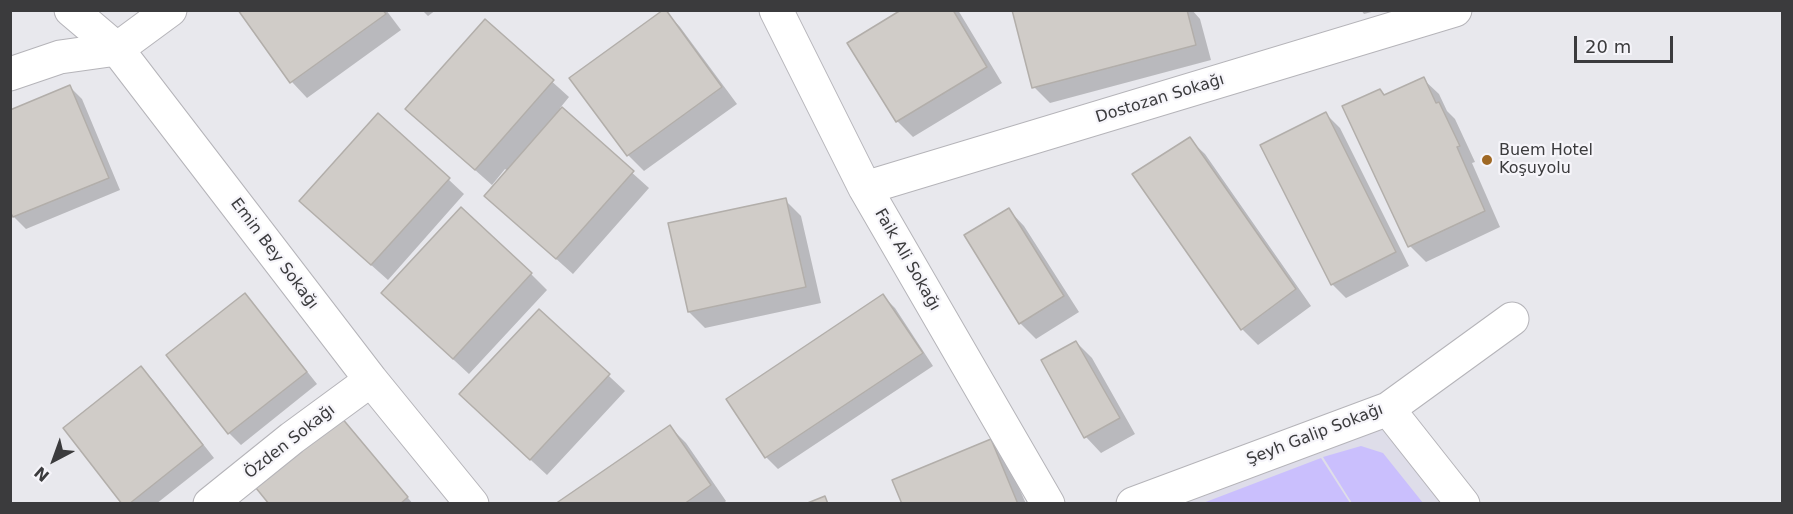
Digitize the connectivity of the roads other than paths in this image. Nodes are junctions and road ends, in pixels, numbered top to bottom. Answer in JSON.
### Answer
{"nodes":[{"id":1,"x":71,"y":10,"type":"edge"},
{"id":2,"x":170,"y":10,"type":"edge"},
{"id":3,"x":776,"y":10,"type":"edge"},
{"id":4,"x":1455,"y":10,"type":"edge"},
{"id":5,"x":117,"y":49,"type":"junction"},
{"id":6,"x":10,"y":74,"type":"edge"},
{"id":7,"x":865,"y":188,"type":"junction"},
{"id":8,"x":1512,"y":319,"type":"dead end"},
{"id":9,"x":371,"y":380,"type":"junction"},
{"id":10,"x":1388,"y":409,"type":"junction"},
{"id":11,"x":211,"y":503,"type":"edge"},
{"id":12,"x":472,"y":504,"type":"edge"},
{"id":13,"x":1048,"y":504,"type":"edge"},
{"id":14,"x":1133,"y":504,"type":"edge"},
{"id":15,"x":1463,"y":504,"type":"edge"}],
"edges":[{"from":1,"to":5,"type":"street","name":"Emin Bey Sokağı"},
{"from":2,"to":5,"type":"street"},
{"from":3,"to":7,"type":"street","name":"Faik Ali Sokağı"},
{"from":4,"to":7,"type":"street","name":"Dostozan Sokağı"},
{"from":5,"to":6,"type":"street"},
{"from":5,"to":9,"type":"street","name":"Emin Bey Sokağı"},
{"from":7,"to":13,"type":"street","name":"Faik Ali Sokağı"},
{"from":8,"to":10,"type":"street","name":"Şeyh Galip Sokağı"},
{"from":9,"to":11,"type":"street","name":"Özden Sokağı"},
{"from":9,"to":12,"type":"street","name":"Emin Bey Sokağı"},
{"from":10,"to":14,"type":"street","name":"Şeyh Galip Sokağı"},
{"from":10,"to":15,"type":"street"}]}
